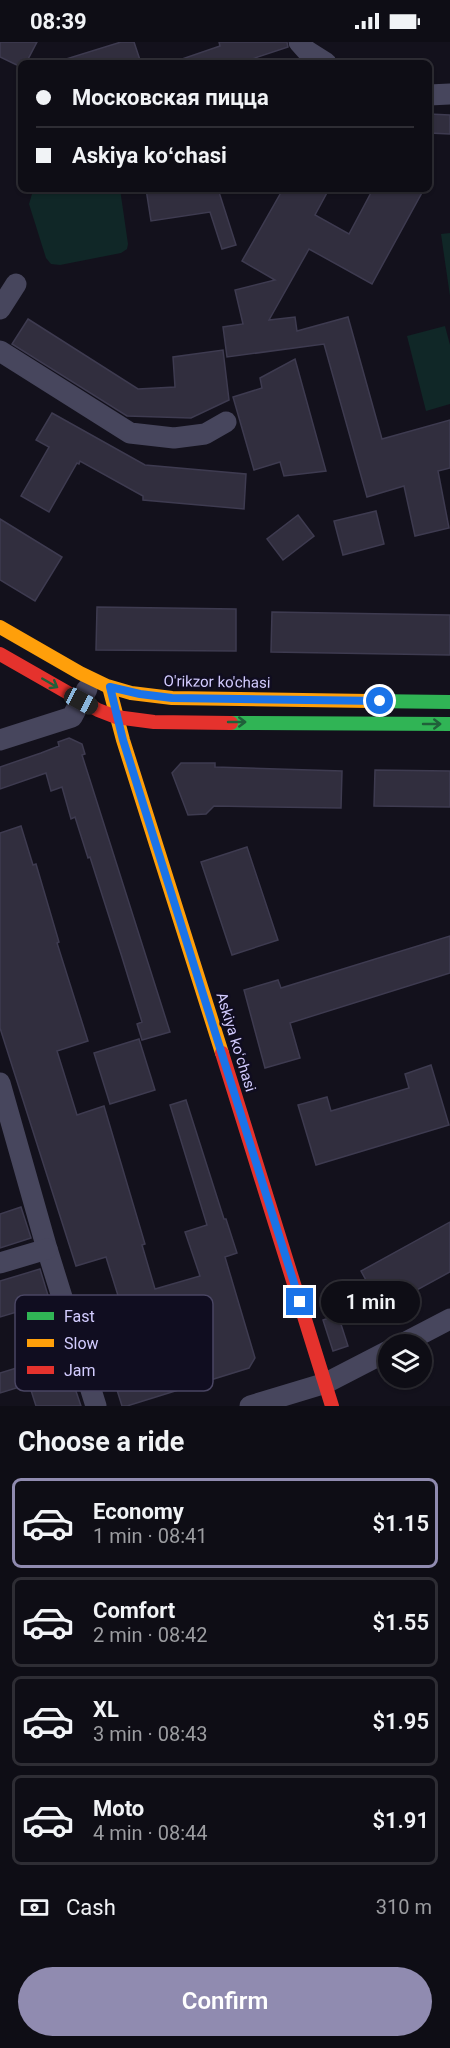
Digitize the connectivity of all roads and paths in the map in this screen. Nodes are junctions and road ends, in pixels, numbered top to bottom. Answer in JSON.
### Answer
{"nodes":[{"id":1,"x":299,"y":42,"type":"edge"},
{"id":2,"x":322,"y":60,"type":"edge"},
{"id":3,"x":450,"y":94,"type":"edge"},
{"id":4,"x":432,"y":95,"type":"edge"},
{"id":5,"x":16,"y":284,"type":"dead end"},
{"id":6,"x":0,"y":309,"type":"edge"},
{"id":7,"x":0,"y":351,"type":"edge"},
{"id":8,"x":226,"y":422,"type":"dead end"},
{"id":9,"x":0,"y":627,"type":"edge"},
{"id":10,"x":0,"y":654,"type":"edge"},
{"id":11,"x":101,"y":683,"type":"junction"},
{"id":12,"x":81,"y":701,"type":"junction"},
{"id":13,"x":450,"y":702,"type":"edge"},
{"id":14,"x":116,"y":717,"type":"junction"},
{"id":15,"x":450,"y":724,"type":"edge"},
{"id":16,"x":0,"y":740,"type":"edge"},
{"id":17,"x":0,"y":1083,"type":"edge"},
{"id":18,"x":47,"y":1249,"type":"junction"},
{"id":19,"x":0,"y":1263,"type":"edge"},
{"id":20,"x":61,"y":1295,"type":"edge"},
{"id":21,"x":450,"y":1319,"type":"edge"},
{"id":22,"x":421,"y":1334,"type":"edge"},
{"id":23,"x":378,"y":1356,"type":"edge"},
{"id":24,"x":326,"y":1383,"type":"junction"},
{"id":25,"x":91,"y":1391,"type":"edge"},
{"id":26,"x":96,"y":1406,"type":"edge"},
{"id":27,"x":250,"y":1406,"type":"edge"},
{"id":28,"x":332,"y":1406,"type":"edge"}],
"edges":[{"from":1,"to":2,"type":"street"},
{"from":3,"to":4,"type":"street"},
{"from":5,"to":6,"type":"street"},
{"from":7,"to":8,"type":"street"},
{"from":9,"to":11,"type":"main road","name":"O'rikzor ko'chasi"},
{"from":10,"to":12,"type":"main road","one_way":true},
{"from":11,"to":12,"type":"street"},
{"from":11,"to":13,"type":"main road","name":"O'rikzor ko'chasi"},
{"from":11,"to":14,"type":"main road","name":"Askiya koʻchasi"},
{"from":12,"to":14,"type":"main road"},
{"from":12,"to":16,"type":"street"},
{"from":14,"to":15,"type":"main road","one_way":true},
{"from":14,"to":24,"type":"main road","name":"Askiya koʻchasi"},
{"from":17,"to":18,"type":"street"},
{"from":18,"to":19,"type":"street"},
{"from":18,"to":20,"type":"street"},
{"from":21,"to":22,"type":"street"},
{"from":23,"to":24,"type":"street"},
{"from":24,"to":27,"type":"street"},
{"from":24,"to":28,"type":"main road","name":"Askiya koʻchasi"},
{"from":25,"to":26,"type":"street"}]}
